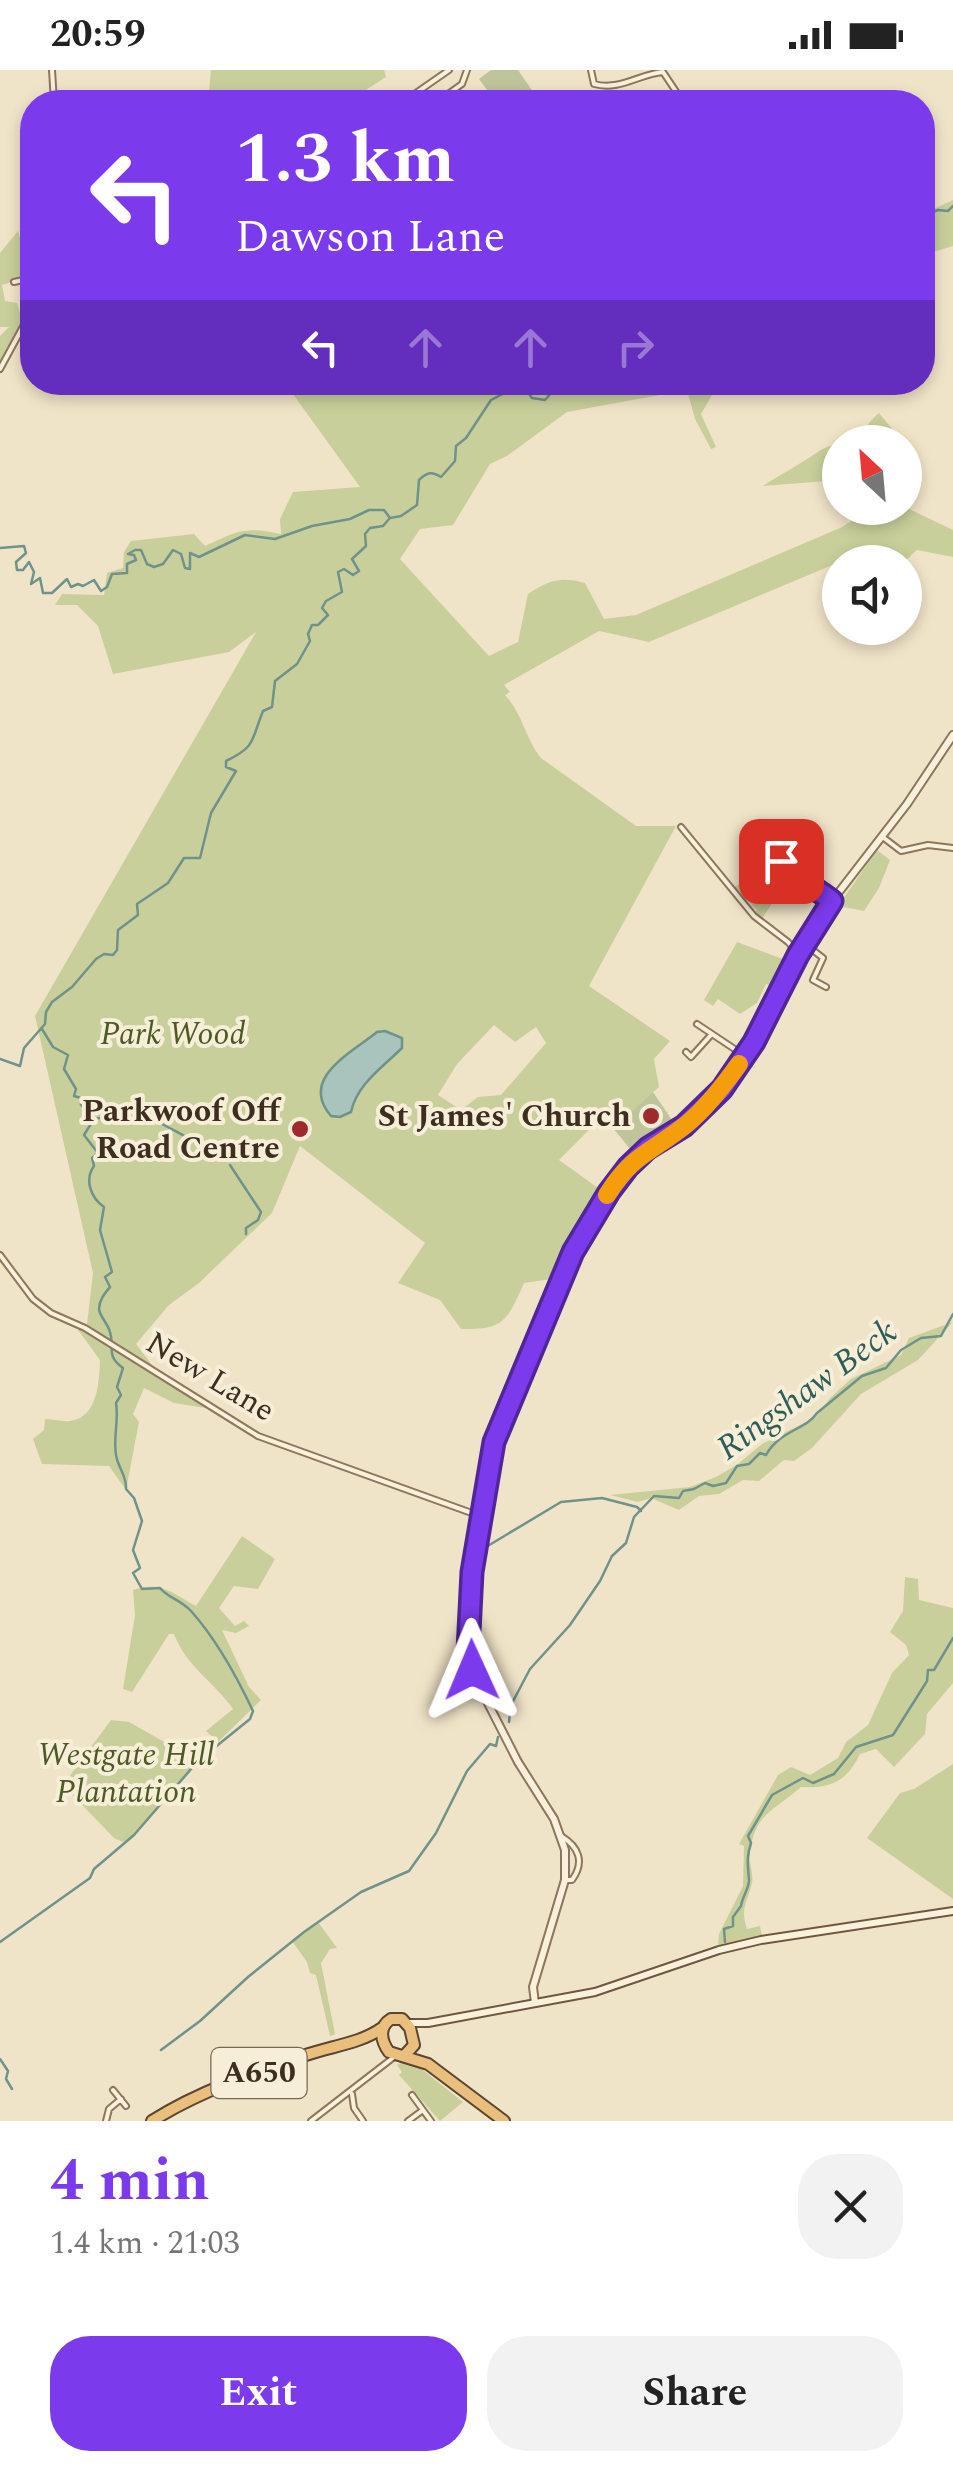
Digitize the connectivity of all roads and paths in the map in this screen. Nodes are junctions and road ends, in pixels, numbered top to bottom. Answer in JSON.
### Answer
{"nodes":[{"id":1,"x":450,"y":70,"type":"edge"},
{"id":2,"x":590,"y":70,"type":"edge"},
{"id":3,"x":421,"y":90,"type":"edge"},
{"id":4,"x":674,"y":90,"type":"edge"},
{"id":5,"x":20,"y":281,"type":"edge"},
{"id":6,"x":14,"y":282,"type":"dead end"},
{"id":7,"x":20,"y":332,"type":"edge"},
{"id":8,"x":0,"y":369,"type":"edge"},
{"id":9,"x":953,"y":735,"type":"edge"},
{"id":10,"x":681,"y":827,"type":"dead end"},
{"id":11,"x":882,"y":836,"type":"junction"},
{"id":12,"x":953,"y":848,"type":"edge"},
{"id":13,"x":781,"y":861,"type":"dead end"},
{"id":14,"x":832,"y":901,"type":"junction"},
{"id":15,"x":805,"y":944,"type":"junction"},
{"id":16,"x":798,"y":955,"type":"junction"},
{"id":17,"x":826,"y":987,"type":"dead end"},
{"id":18,"x":697,"y":1024,"type":"dead end"},
{"id":19,"x":711,"y":1035,"type":"junction"},
{"id":20,"x":686,"y":1052,"type":"dead end"},
{"id":21,"x":745,"y":1056,"type":"junction"},
{"id":22,"x":0,"y":1255,"type":"edge"},
{"id":23,"x":480,"y":1516,"type":"junction"},
{"id":24,"x":562,"y":1836,"type":"junction"},
{"id":25,"x":565,"y":1880,"type":"junction"},
{"id":26,"x":953,"y":1911,"type":"edge"},
{"id":27,"x":535,"y":2004,"type":"junction"},
{"id":28,"x":406,"y":2023,"type":"junction"},
{"id":29,"x":428,"y":2024,"type":"junction"},
{"id":30,"x":382,"y":2028,"type":"junction"},
{"id":31,"x":371,"y":2036,"type":"junction"},
{"id":32,"x":414,"y":2041,"type":"junction"},
{"id":33,"x":393,"y":2051,"type":"junction"},
{"id":34,"x":382,"y":2064,"type":"junction"},
{"id":35,"x":428,"y":2064,"type":"junction"},
{"id":36,"x":114,"y":2090,"type":"dead end"},
{"id":37,"x":353,"y":2092,"type":"junction"},
{"id":38,"x":412,"y":2095,"type":"dead end"},
{"id":39,"x":122,"y":2100,"type":"junction"},
{"id":40,"x":352,"y":2101,"type":"junction"},
{"id":41,"x":335,"y":2102,"type":"junction"},
{"id":42,"x":126,"y":2106,"type":"dead end"},
{"id":43,"x":422,"y":2110,"type":"junction"},
{"id":44,"x":106,"y":2121,"type":"edge"},
{"id":45,"x":152,"y":2121,"type":"edge"},
{"id":46,"x":312,"y":2121,"type":"edge"},
{"id":47,"x":363,"y":2121,"type":"edge"},
{"id":48,"x":408,"y":2121,"type":"edge"},
{"id":49,"x":431,"y":2121,"type":"edge"},
{"id":50,"x":504,"y":2121,"type":"edge"}],
"edges":[{"from":1,"to":3,"type":"street"},
{"from":2,"to":4,"type":"street"},
{"from":5,"to":6,"type":"street"},
{"from":7,"to":8,"type":"street"},
{"from":9,"to":11,"type":"street"},
{"from":10,"to":16,"type":"street"},
{"from":11,"to":12,"type":"street"},
{"from":11,"to":14,"type":"street"},
{"from":13,"to":14,"type":"street"},
{"from":14,"to":15,"type":"street"},
{"from":15,"to":16,"type":"street"},
{"from":15,"to":17,"type":"street"},
{"from":16,"to":21,"type":"street"},
{"from":18,"to":19,"type":"street"},
{"from":19,"to":20,"type":"street"},
{"from":19,"to":21,"type":"street"},
{"from":21,"to":23,"type":"street"},
{"from":22,"to":23,"type":"street","name":"New Lane"},
{"from":23,"to":24,"type":"street"},
{"from":24,"to":25,"type":"street"},
{"from":24,"to":25,"type":"street"},
{"from":25,"to":27,"type":"street"},
{"from":26,"to":27,"type":"street"},
{"from":27,"to":29,"type":"street"},
{"from":28,"to":29,"type":"street"},
{"from":28,"to":30,"type":"highway","number":"A650"},
{"from":28,"to":32,"type":"highway"},
{"from":29,"to":32,"type":"street"},
{"from":30,"to":31,"type":"highway","number":"A650"},
{"from":30,"to":33,"type":"highway"},
{"from":31,"to":33,"type":"highway"},
{"from":31,"to":45,"type":"highway","number":"A650"},
{"from":32,"to":33,"type":"highway"},
{"from":32,"to":35,"type":"highway"},
{"from":33,"to":34,"type":"street"},
{"from":33,"to":34,"type":"street"},
{"from":33,"to":35,"type":"highway"},
{"from":34,"to":37,"type":"street"},
{"from":35,"to":50,"type":"highway"},
{"from":36,"to":39,"type":"street"},
{"from":37,"to":40,"type":"street"},
{"from":37,"to":41,"type":"street"},
{"from":38,"to":43,"type":"street"},
{"from":39,"to":42,"type":"street"},
{"from":39,"to":44,"type":"street"},
{"from":40,"to":41,"type":"street"},
{"from":40,"to":47,"type":"street"},
{"from":41,"to":46,"type":"street"},
{"from":43,"to":48,"type":"street"},
{"from":43,"to":49,"type":"street"}]}
